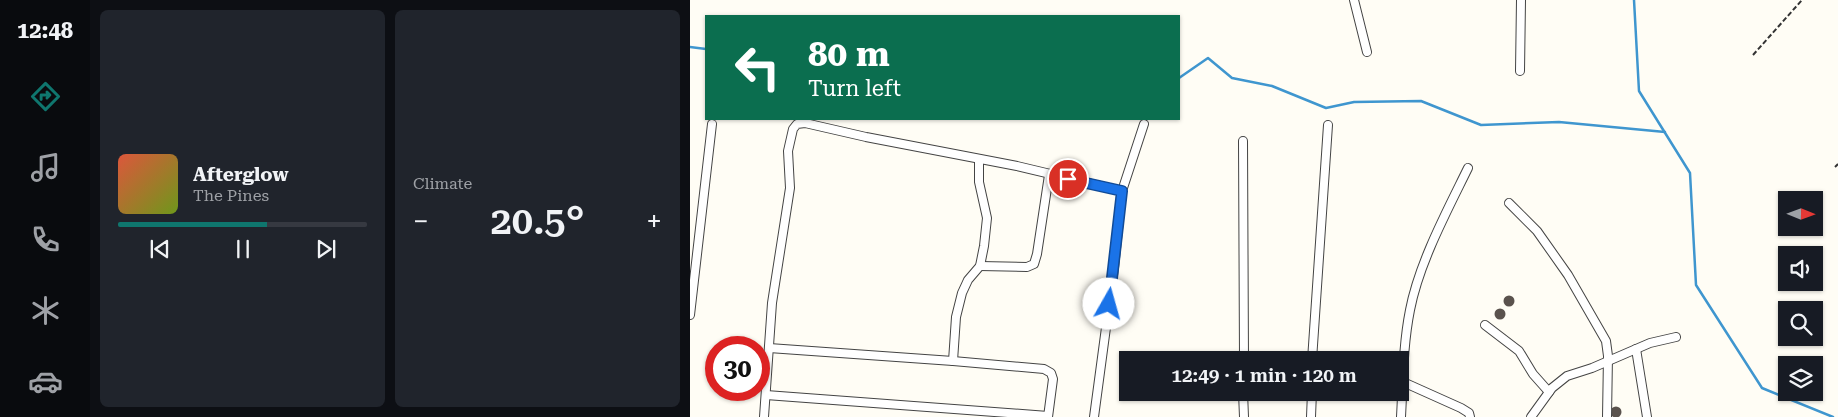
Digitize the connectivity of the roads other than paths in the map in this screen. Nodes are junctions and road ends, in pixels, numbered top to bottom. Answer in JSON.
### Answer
{"nodes":[{"id":1,"x":1354,"y":0,"type":"edge"},
{"id":2,"x":1521,"y":0,"type":"edge"},
{"id":3,"x":1367,"y":52,"type":"dead end"},
{"id":4,"x":1520,"y":71,"type":"dead end"},
{"id":5,"x":712,"y":124,"type":"dead end"},
{"id":6,"x":1144,"y":124,"type":"dead end"},
{"id":7,"x":1328,"y":125,"type":"dead end"},
{"id":8,"x":1243,"y":141,"type":"dead end"},
{"id":9,"x":979,"y":159,"type":"junction"},
{"id":10,"x":1468,"y":168,"type":"dead end"},
{"id":11,"x":1049,"y":175,"type":"junction"},
{"id":12,"x":1122,"y":191,"type":"junction"},
{"id":13,"x":1509,"y":204,"type":"dead end"},
{"id":14,"x":980,"y":266,"type":"junction"},
{"id":15,"x":690,"y":315,"type":"edge"},
{"id":16,"x":1485,"y":325,"type":"dead end"},
{"id":17,"x":1676,"y":337,"type":"dead end"},
{"id":18,"x":770,"y":348,"type":"joint"},
{"id":19,"x":1636,"y":349,"type":"junction"},
{"id":20,"x":1244,"y":351,"type":"edge"},
{"id":21,"x":1313,"y":351,"type":"edge"},
{"id":22,"x":1405,"y":351,"type":"edge"},
{"id":23,"x":953,"y":361,"type":"junction"},
{"id":24,"x":1607,"y":361,"type":"junction"},
{"id":25,"x":1409,"y":385,"type":"edge"},
{"id":26,"x":1549,"y":392,"type":"junction"},
{"id":27,"x":770,"y":395,"type":"edge"},
{"id":28,"x":765,"y":401,"type":"edge"},
{"id":29,"x":1244,"y":401,"type":"edge"},
{"id":30,"x":1312,"y":401,"type":"edge"},
{"id":31,"x":1402,"y":401,"type":"edge"},
{"id":32,"x":1533,"y":416,"type":"edge"},
{"id":33,"x":764,"y":417,"type":"edge"},
{"id":34,"x":1048,"y":417,"type":"edge"},
{"id":35,"x":1094,"y":417,"type":"edge"},
{"id":36,"x":1244,"y":417,"type":"edge"},
{"id":37,"x":1311,"y":417,"type":"edge"},
{"id":38,"x":1401,"y":417,"type":"edge"},
{"id":39,"x":1470,"y":417,"type":"edge"},
{"id":40,"x":1607,"y":417,"type":"edge"},
{"id":41,"x":1647,"y":417,"type":"edge"}],
"edges":[{"from":1,"to":3,"type":"street"},
{"from":2,"to":4,"type":"street"},
{"from":5,"to":15,"type":"street"},
{"from":6,"to":12,"type":"street"},
{"from":7,"to":21,"type":"street"},
{"from":8,"to":20,"type":"street"},
{"from":9,"to":11,"type":"street"},
{"from":9,"to":14,"type":"street"},
{"from":9,"to":18,"type":"street"},
{"from":10,"to":22,"type":"street"},
{"from":11,"to":12,"type":"street"},
{"from":11,"to":14,"type":"street"},
{"from":12,"to":35,"type":"street"},
{"from":13,"to":24,"type":"street"},
{"from":14,"to":23,"type":"street"},
{"from":16,"to":26,"type":"street"},
{"from":17,"to":19,"type":"street"},
{"from":18,"to":23,"type":"street"},
{"from":19,"to":24,"type":"street"},
{"from":19,"to":41,"type":"street"},
{"from":23,"to":34,"type":"street"},
{"from":24,"to":26,"type":"street"},
{"from":24,"to":40,"type":"street"},
{"from":25,"to":39,"type":"street"},
{"from":26,"to":32,"type":"street"},
{"from":27,"to":34,"type":"street"},
{"from":28,"to":33,"type":"street"},
{"from":29,"to":36,"type":"street"},
{"from":30,"to":37,"type":"street"},
{"from":31,"to":38,"type":"street"}]}
